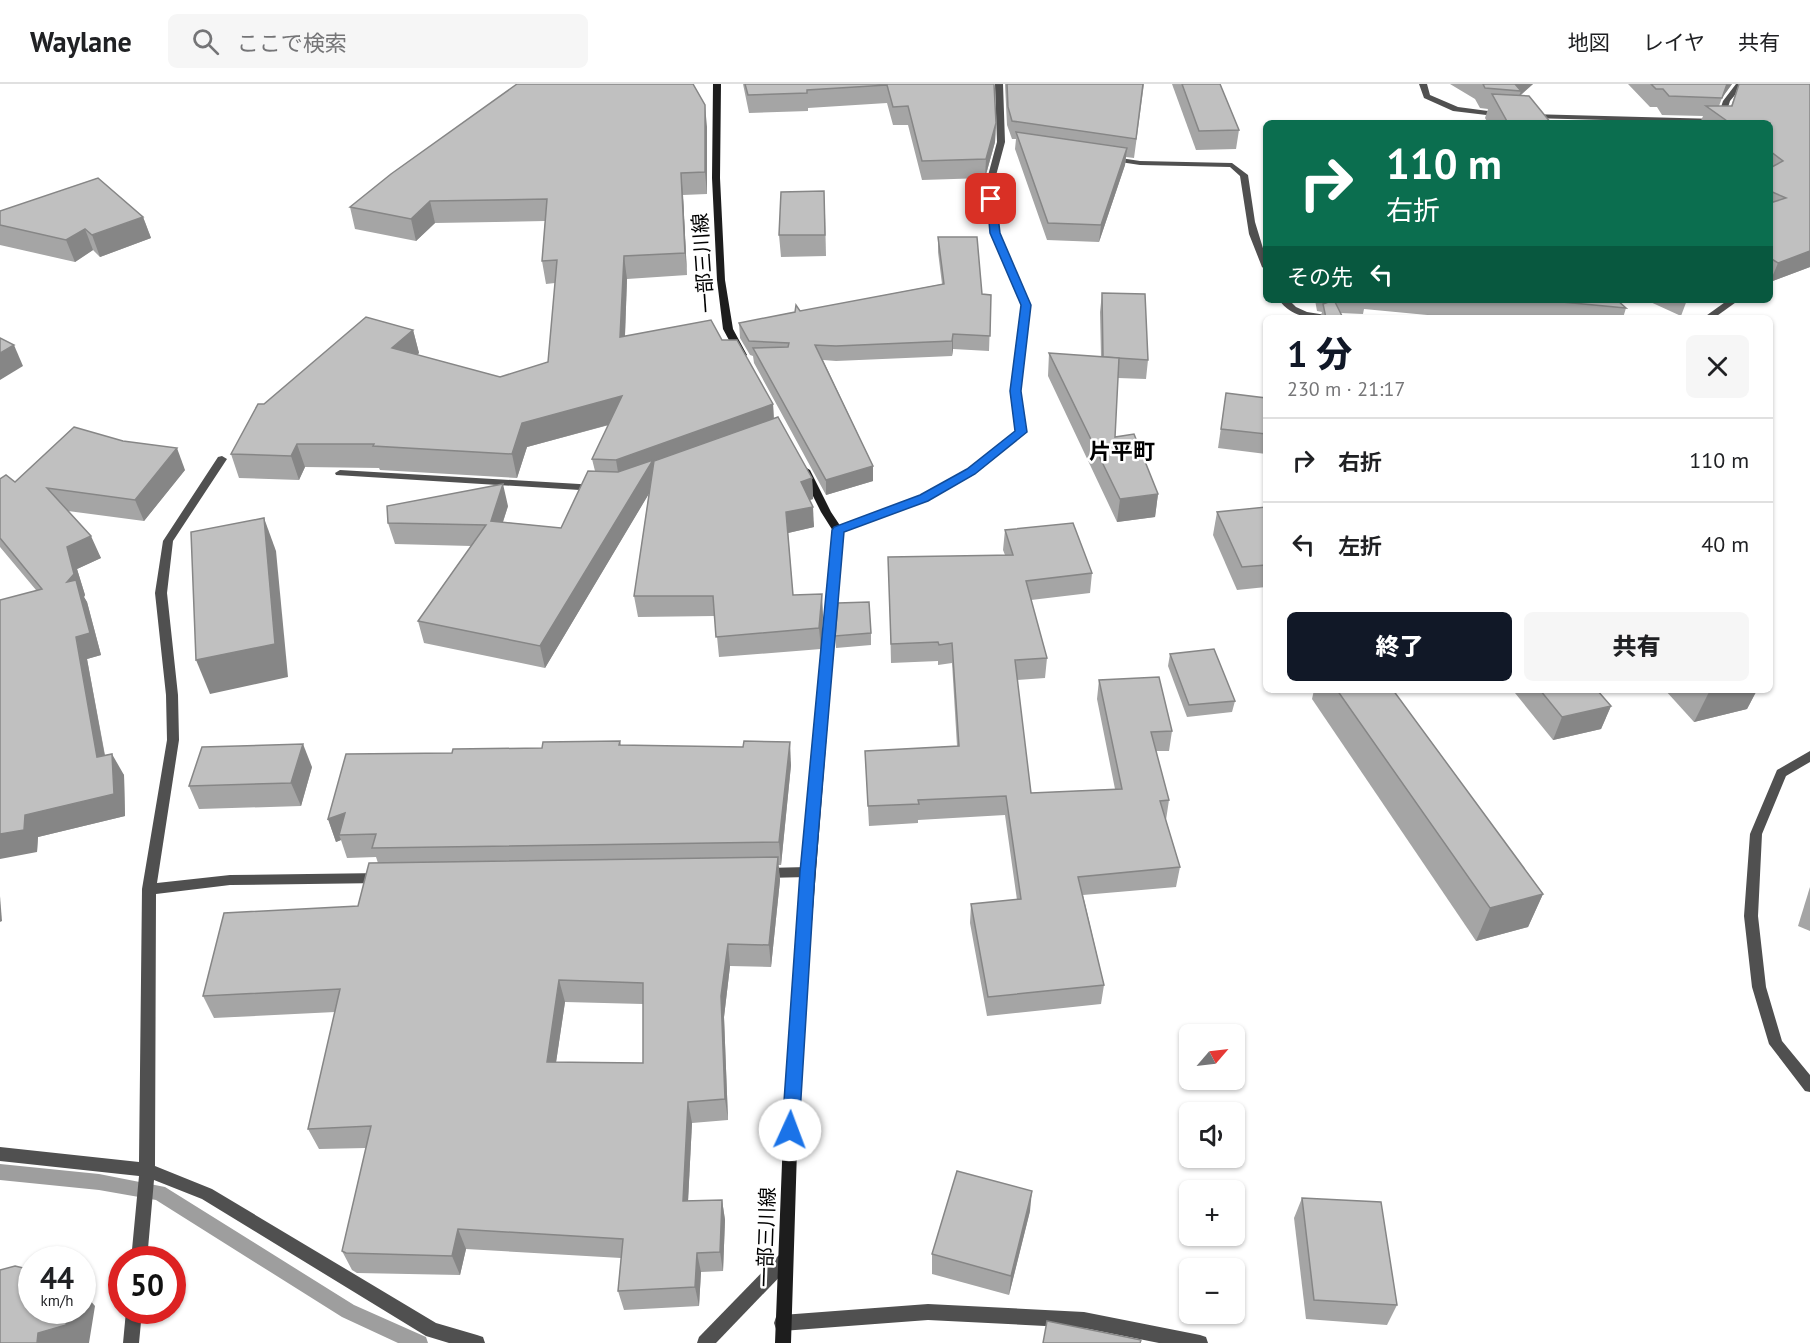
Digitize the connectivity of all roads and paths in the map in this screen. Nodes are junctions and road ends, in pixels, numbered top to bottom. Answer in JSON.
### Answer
{"nodes":[{"id":1,"x":717,"y":84,"type":"edge"},
{"id":2,"x":999,"y":84,"type":"edge"},
{"id":3,"x":1423,"y":84,"type":"edge"},
{"id":4,"x":1740,"y":84,"type":"edge"},
{"id":5,"x":1508,"y":116,"type":"edge"},
{"id":6,"x":1520,"y":116,"type":"edge"},
{"id":7,"x":1653,"y":120,"type":"edge"},
{"id":8,"x":1720,"y":120,"type":"edge"},
{"id":9,"x":1001,"y":142,"type":"junction"},
{"id":10,"x":1012,"y":144,"type":"dead end"},
{"id":11,"x":1105,"y":158,"type":"edge"},
{"id":12,"x":1263,"y":261,"type":"edge"},
{"id":13,"x":1286,"y":303,"type":"edge"},
{"id":14,"x":1730,"y":303,"type":"edge"},
{"id":15,"x":1311,"y":315,"type":"edge"},
{"id":16,"x":1712,"y":315,"type":"edge"},
{"id":17,"x":750,"y":370,"type":"edge"},
{"id":18,"x":796,"y":455,"type":"edge"},
{"id":19,"x":222,"y":459,"type":"dead end"},
{"id":20,"x":340,"y":473,"type":"dead end"},
{"id":21,"x":610,"y":489,"type":"edge"},
{"id":22,"x":838,"y":530,"type":"junction"},
{"id":23,"x":1810,"y":756,"type":"edge"},
{"id":24,"x":808,"y":872,"type":"junction"},
{"id":25,"x":749,"y":873,"type":"edge"},
{"id":26,"x":395,"y":878,"type":"edge"},
{"id":27,"x":149,"y":889,"type":"junction"},
{"id":28,"x":1810,"y":1086,"type":"edge"},
{"id":29,"x":0,"y":1154,"type":"edge"},
{"id":30,"x":147,"y":1170,"type":"junction"},
{"id":31,"x":140,"y":1246,"type":"edge"},
{"id":32,"x":785,"y":1260,"type":"junction"},
{"id":33,"x":782,"y":1323,"type":"junction"},
{"id":34,"x":133,"y":1324,"type":"edge"},
{"id":35,"x":1162,"y":1339,"type":"edge"},
{"id":36,"x":131,"y":1343,"type":"edge"},
{"id":37,"x":477,"y":1343,"type":"edge"},
{"id":38,"x":705,"y":1343,"type":"edge"},
{"id":39,"x":783,"y":1343,"type":"edge"},
{"id":40,"x":1200,"y":1343,"type":"edge"}],
"edges":[{"from":1,"to":17,"type":"main road","name":"一部三川線"},
{"from":2,"to":9,"type":"street"},
{"from":3,"to":5,"type":"street"},
{"from":4,"to":8,"type":"street"},
{"from":6,"to":7,"type":"street"},
{"from":9,"to":10,"type":"street"},
{"from":9,"to":22,"type":"street"},
{"from":11,"to":12,"type":"street"},
{"from":13,"to":15,"type":"street"},
{"from":14,"to":16,"type":"street"},
{"from":18,"to":22,"type":"main road"},
{"from":19,"to":27,"type":"street"},
{"from":20,"to":21,"type":"street"},
{"from":22,"to":24,"type":"main road","name":"一部三川線"},
{"from":23,"to":28,"type":"street"},
{"from":24,"to":25,"type":"street"},
{"from":24,"to":32,"type":"main road","name":"一部三川線"},
{"from":26,"to":27,"type":"street"},
{"from":27,"to":30,"type":"street"},
{"from":29,"to":30,"type":"street"},
{"from":30,"to":31,"type":"street"},
{"from":30,"to":37,"type":"street"},
{"from":32,"to":33,"type":"main road","name":"一部三川線"},
{"from":32,"to":38,"type":"street"},
{"from":33,"to":35,"type":"street"},
{"from":33,"to":39,"type":"main road","name":"一部三川線"},
{"from":34,"to":36,"type":"street"},
{"from":35,"to":40,"type":"street"}]}
